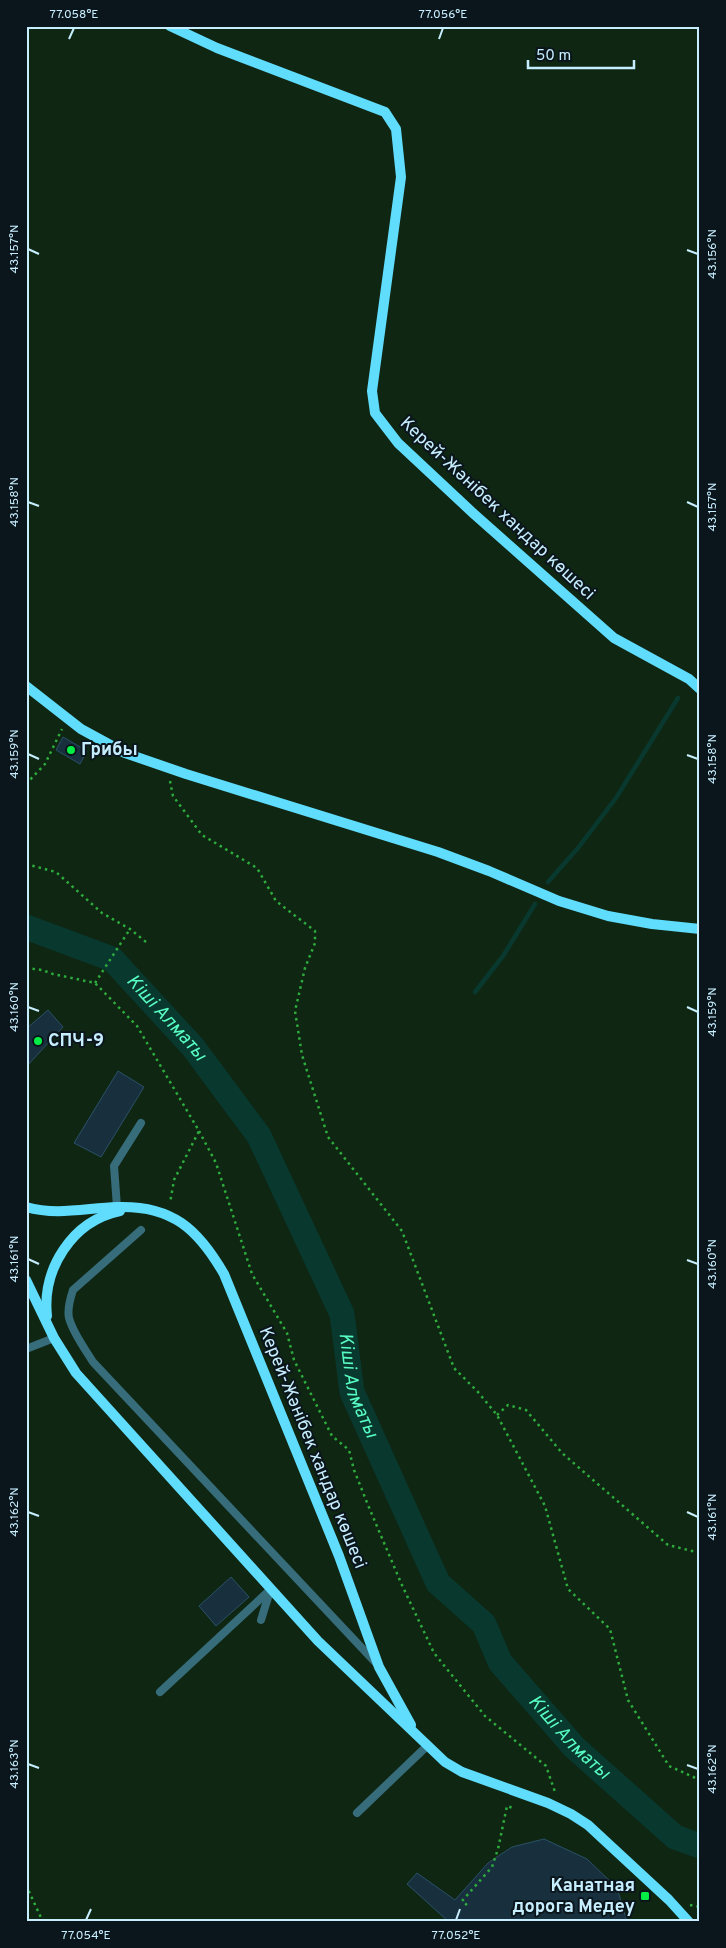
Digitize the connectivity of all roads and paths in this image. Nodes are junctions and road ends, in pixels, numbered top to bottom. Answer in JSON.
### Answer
{"nodes":[{"id":1,"x":170,"y":26,"type":"edge"},
{"id":2,"x":26,"y":686,"type":"edge"},
{"id":3,"x":700,"y":689,"type":"edge"},
{"id":4,"x":62,"y":729,"type":"dead end"},
{"id":5,"x":170,"y":780,"type":"dead end"},
{"id":6,"x":26,"y":784,"type":"edge"},
{"id":7,"x":26,"y":864,"type":"edge"},
{"id":8,"x":130,"y":929,"type":"junction"},
{"id":9,"x":700,"y":929,"type":"edge"},
{"id":10,"x":146,"y":942,"type":"dead end"},
{"id":11,"x":26,"y":968,"type":"edge"},
{"id":12,"x":95,"y":983,"type":"junction"},
{"id":13,"x":141,"y":1122,"type":"dead end"},
{"id":14,"x":199,"y":1131,"type":"junction"},
{"id":15,"x":26,"y":1207,"type":"edge"},
{"id":16,"x":117,"y":1207,"type":"junction"},
{"id":17,"x":140,"y":1208,"type":"junction"},
{"id":18,"x":168,"y":1214,"type":"junction"},
{"id":19,"x":141,"y":1230,"type":"dead end"},
{"id":20,"x":26,"y":1280,"type":"edge"},
{"id":21,"x":48,"y":1324,"type":"junction"},
{"id":22,"x":54,"y":1338,"type":"junction"},
{"id":23,"x":26,"y":1348,"type":"edge"},
{"id":24,"x":497,"y":1415,"type":"junction"},
{"id":25,"x":700,"y":1553,"type":"edge"},
{"id":26,"x":271,"y":1589,"type":"junction"},
{"id":27,"x":261,"y":1620,"type":"dead end"},
{"id":28,"x":379,"y":1667,"type":"junction"},
{"id":29,"x":160,"y":1692,"type":"dead end"},
{"id":30,"x":416,"y":1735,"type":"junction"},
{"id":31,"x":427,"y":1746,"type":"junction"},
{"id":32,"x":700,"y":1780,"type":"edge"},
{"id":33,"x":555,"y":1792,"type":"dead end"},
{"id":34,"x":513,"y":1808,"type":"dead end"},
{"id":35,"x":357,"y":1814,"type":"dead end"},
{"id":36,"x":26,"y":1885,"type":"edge"},
{"id":37,"x":467,"y":1905,"type":"dead end"},
{"id":38,"x":690,"y":1905,"type":"dead end"},
{"id":39,"x":700,"y":1907,"type":"edge"},
{"id":40,"x":43,"y":1922,"type":"edge"},
{"id":41,"x":689,"y":1922,"type":"edge"}],
"edges":[{"from":1,"to":3,"type":"street","name":"Керей-Жәнібек хандар көшесі"},
{"from":2,"to":9,"type":"street"},
{"from":4,"to":6,"type":"path"},
{"from":5,"to":24,"type":"path"},
{"from":7,"to":8,"type":"path"},
{"from":8,"to":10,"type":"path"},
{"from":8,"to":12,"type":"path"},
{"from":11,"to":12,"type":"path"},
{"from":12,"to":14,"type":"path"},
{"from":13,"to":16,"type":"lane"},
{"from":14,"to":18,"type":"path"},
{"from":14,"to":33,"type":"path"},
{"from":15,"to":16,"type":"street","name":"Керей-Жәнібек хандар көшесі"},
{"from":16,"to":17,"type":"street","name":"Керей-Жәнібек хандар көшесі"},
{"from":17,"to":18,"type":"street","name":"Керей-Жәнібек хандар көшесі"},
{"from":17,"to":21,"type":"street","name":"Керей-Жәнібек хандар көшесі"},
{"from":18,"to":28,"type":"street","name":"Керей-Жәнібек хандар көшесі"},
{"from":19,"to":28,"type":"lane"},
{"from":20,"to":21,"type":"street","name":"Керей-Жәнібек хандар көшесі"},
{"from":21,"to":22,"type":"street","name":"Керей-Жәнібек хандар көшесі"},
{"from":22,"to":23,"type":"lane"},
{"from":22,"to":26,"type":"street","name":"Керей-Жәнібек хандар көшесі"},
{"from":24,"to":25,"type":"path"},
{"from":24,"to":32,"type":"path"},
{"from":26,"to":27,"type":"lane"},
{"from":26,"to":29,"type":"lane"},
{"from":26,"to":30,"type":"street","name":"Керей-Жәнібек хандар көшесі"},
{"from":28,"to":30,"type":"street","name":"Керей-Жәнібек хандар көшесі"},
{"from":30,"to":31,"type":"street","name":"Керей-Жәнібек хандар көшесі"},
{"from":31,"to":35,"type":"lane"},
{"from":31,"to":41,"type":"street","name":"Керей-Жәнібек хандар көшесі"},
{"from":34,"to":37,"type":"path"},
{"from":36,"to":40,"type":"path"},
{"from":38,"to":39,"type":"path"}]}
